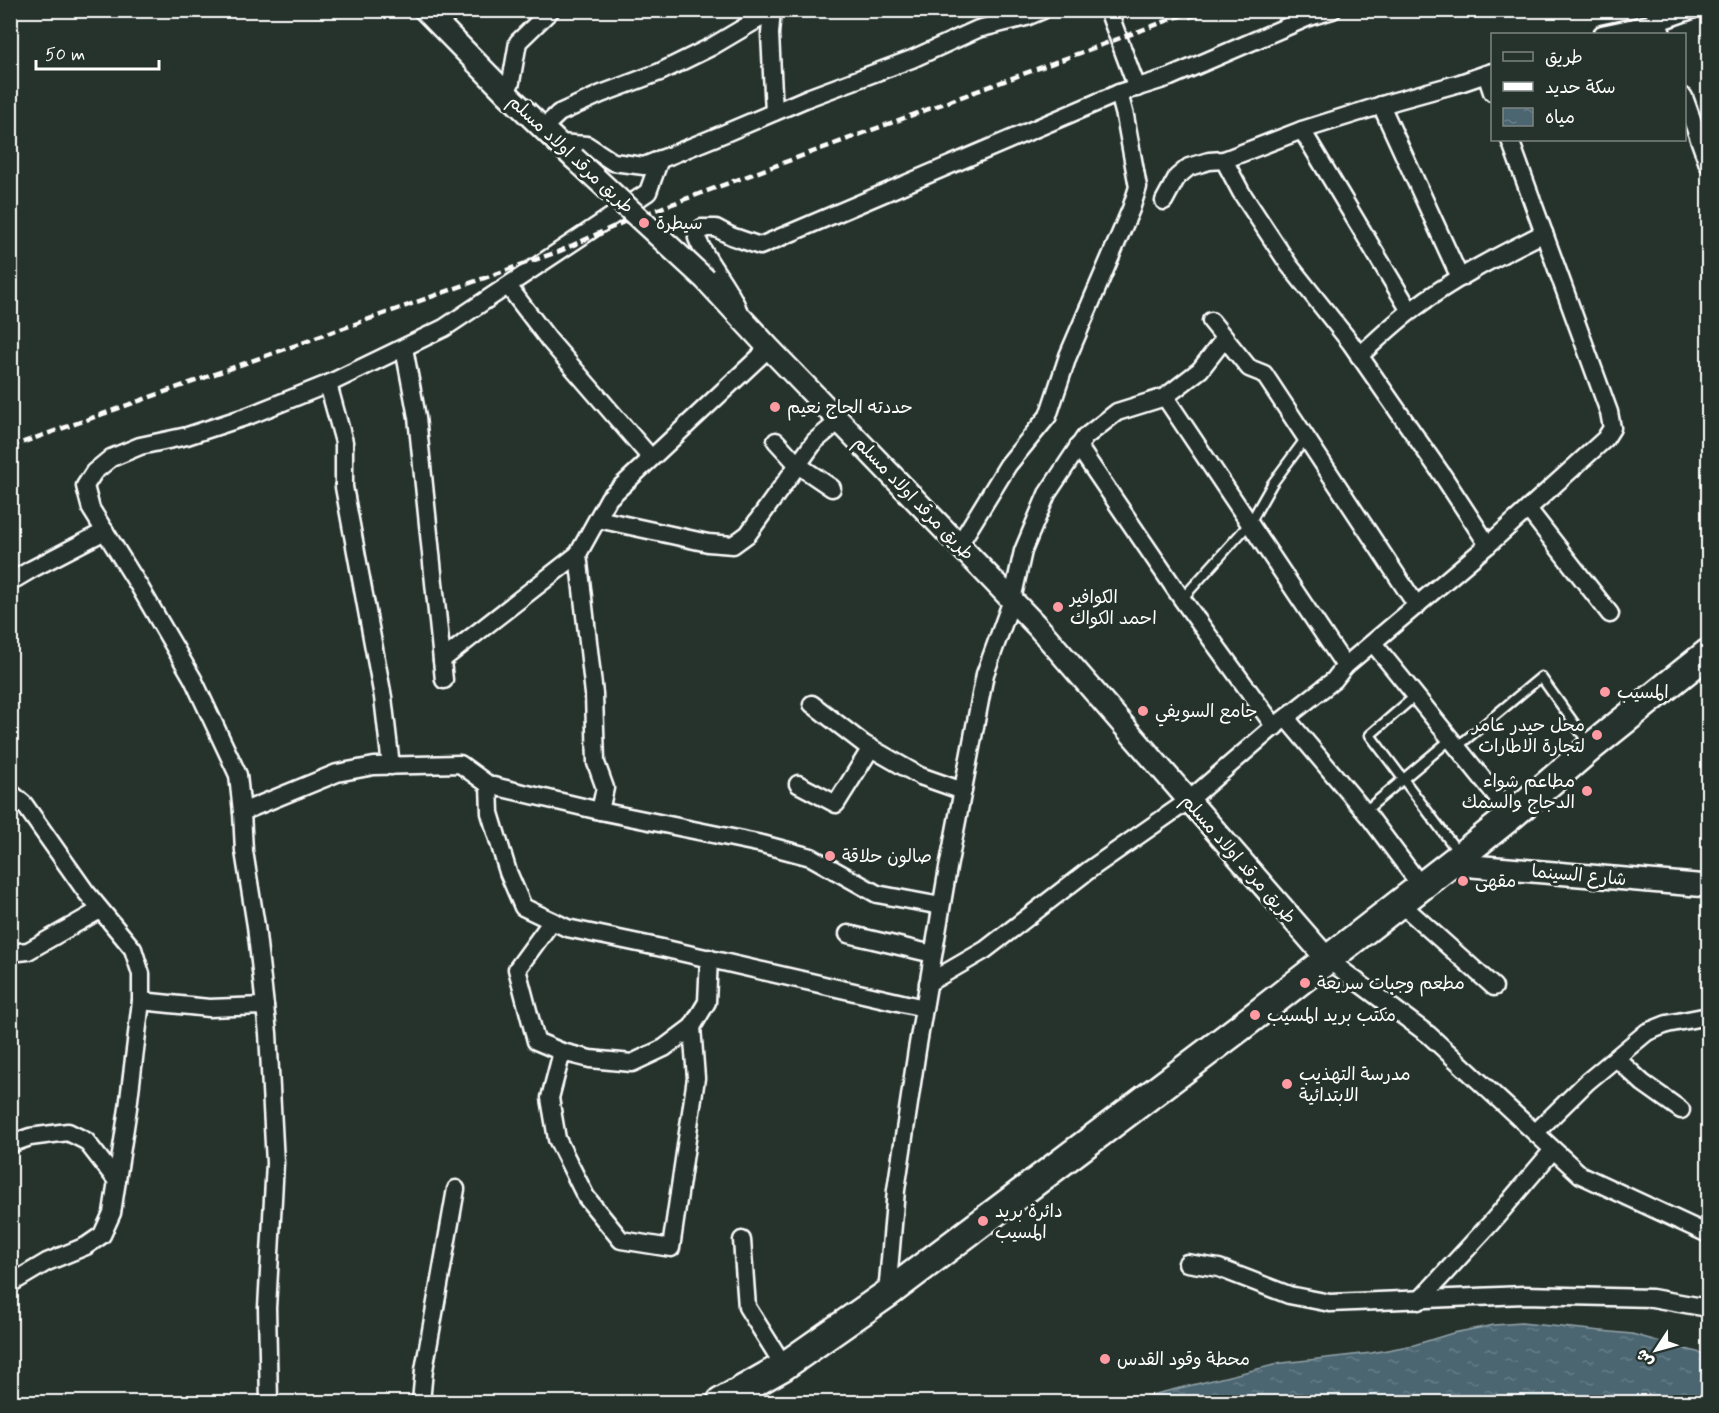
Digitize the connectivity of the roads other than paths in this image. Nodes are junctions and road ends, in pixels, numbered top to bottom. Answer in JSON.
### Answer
{"nodes":[{"id":1,"x":425,"y":10,"type":"edge"},
{"id":2,"x":551,"y":10,"type":"edge"},
{"id":3,"x":1042,"y":10,"type":"edge"},
{"id":4,"x":1108,"y":10,"type":"edge"},
{"id":5,"x":1333,"y":10,"type":"edge"},
{"id":6,"x":1692,"y":10,"type":"edge"},
{"id":7,"x":772,"y":11,"type":"edge"},
{"id":8,"x":1658,"y":22,"type":"edge"},
{"id":9,"x":1607,"y":33,"type":"edge"},
{"id":10,"x":1489,"y":73,"type":"edge"},
{"id":11,"x":1137,"y":88,"type":"junction"},
{"id":12,"x":506,"y":93,"type":"junction"},
{"id":13,"x":1119,"y":93,"type":"junction"},
{"id":14,"x":1686,"y":103,"type":"edge"},
{"id":15,"x":1381,"y":105,"type":"junction"},
{"id":16,"x":774,"y":112,"type":"junction"},
{"id":17,"x":542,"y":129,"type":"junction"},
{"id":18,"x":1302,"y":130,"type":"junction"},
{"id":19,"x":1510,"y":141,"type":"edge"},
{"id":20,"x":559,"y":143,"type":"junction"},
{"id":21,"x":660,"y":159,"type":"junction"},
{"id":22,"x":1224,"y":160,"type":"junction"},
{"id":23,"x":1708,"y":164,"type":"edge"},
{"id":24,"x":1164,"y":201,"type":"dead end"},
{"id":25,"x":1544,"y":233,"type":"junction"},
{"id":26,"x":1460,"y":278,"type":"junction"},
{"id":27,"x":508,"y":286,"type":"junction"},
{"id":28,"x":1410,"y":311,"type":"junction"},
{"id":29,"x":744,"y":321,"type":"junction"},
{"id":30,"x":1211,"y":321,"type":"dead end"},
{"id":31,"x":1225,"y":338,"type":"junction"},
{"id":32,"x":404,"y":348,"type":"junction"},
{"id":33,"x":769,"y":348,"type":"junction"},
{"id":34,"x":1359,"y":356,"type":"junction"},
{"id":35,"x":328,"y":384,"type":"junction"},
{"id":36,"x":1165,"y":397,"type":"junction"},
{"id":37,"x":839,"y":421,"type":"junction"},
{"id":38,"x":1306,"y":438,"type":"junction"},
{"id":39,"x":776,"y":441,"type":"dead end"},
{"id":40,"x":1078,"y":446,"type":"junction"},
{"id":41,"x":651,"y":458,"type":"junction"},
{"id":42,"x":798,"y":465,"type":"junction"},
{"id":43,"x":832,"y":488,"type":"dead end"},
{"id":44,"x":1528,"y":509,"type":"junction"},
{"id":45,"x":597,"y":519,"type":"junction"},
{"id":46,"x":1250,"y":523,"type":"junction"},
{"id":47,"x":105,"y":531,"type":"junction"},
{"id":48,"x":959,"y":545,"type":"junction"},
{"id":49,"x":1488,"y":545,"type":"junction"},
{"id":50,"x":578,"y":554,"type":"junction"},
{"id":51,"x":10,"y":582,"type":"edge"},
{"id":52,"x":1182,"y":599,"type":"junction"},
{"id":53,"x":1012,"y":600,"type":"junction"},
{"id":54,"x":1417,"y":606,"type":"junction"},
{"id":55,"x":1610,"y":614,"type":"dead end"},
{"id":56,"x":1373,"y":643,"type":"junction"},
{"id":57,"x":1708,"y":652,"type":"edge"},
{"id":58,"x":442,"y":660,"type":"junction"},
{"id":59,"x":1346,"y":666,"type":"junction"},
{"id":60,"x":444,"y":680,"type":"dead end"},
{"id":61,"x":1415,"y":696,"type":"junction"},
{"id":62,"x":812,"y":704,"type":"dead end"},
{"id":63,"x":1280,"y":722,"type":"junction"},
{"id":64,"x":1454,"y":743,"type":"junction"},
{"id":65,"x":1591,"y":747,"type":"junction"},
{"id":66,"x":871,"y":748,"type":"junction"},
{"id":67,"x":391,"y":766,"type":"junction"},
{"id":68,"x":1403,"y":779,"type":"junction"},
{"id":69,"x":489,"y":784,"type":"junction"},
{"id":70,"x":798,"y":784,"type":"dead end"},
{"id":71,"x":963,"y":791,"type":"junction"},
{"id":72,"x":10,"y":792,"type":"edge"},
{"id":73,"x":1188,"y":801,"type":"junction"},
{"id":74,"x":600,"y":811,"type":"junction"},
{"id":75,"x":242,"y":812,"type":"junction"},
{"id":76,"x":1364,"y":812,"type":"junction"},
{"id":77,"x":1512,"y":815,"type":"junction"},
{"id":78,"x":1455,"y":860,"type":"junction"},
{"id":79,"x":1422,"y":886,"type":"junction"},
{"id":80,"x":1708,"y":886,"type":"edge"},
{"id":81,"x":1400,"y":903,"type":"junction"},
{"id":82,"x":941,"y":906,"type":"junction"},
{"id":83,"x":100,"y":909,"type":"junction"},
{"id":84,"x":552,"y":921,"type":"junction"},
{"id":85,"x":848,"y":934,"type":"dead end"},
{"id":86,"x":10,"y":952,"type":"edge"},
{"id":87,"x":933,"y":954,"type":"junction"},
{"id":88,"x":709,"y":958,"type":"junction"},
{"id":89,"x":1327,"y":959,"type":"junction"},
{"id":90,"x":928,"y":983,"type":"junction"},
{"id":91,"x":1494,"y":987,"type":"dead end"},
{"id":92,"x":141,"y":1001,"type":"junction"},
{"id":93,"x":265,"y":1006,"type":"junction"},
{"id":94,"x":924,"y":1008,"type":"junction"},
{"id":95,"x":1708,"y":1016,"type":"edge"},
{"id":96,"x":692,"y":1027,"type":"junction"},
{"id":97,"x":562,"y":1052,"type":"junction"},
{"id":98,"x":1616,"y":1058,"type":"junction"},
{"id":99,"x":1681,"y":1110,"type":"dead end"},
{"id":100,"x":1536,"y":1132,"type":"junction"},
{"id":101,"x":10,"y":1144,"type":"edge"},
{"id":102,"x":1553,"y":1150,"type":"junction"},
{"id":103,"x":117,"y":1181,"type":"junction"},
{"id":104,"x":456,"y":1189,"type":"dead end"},
{"id":105,"x":1708,"y":1234,"type":"edge"},
{"id":106,"x":742,"y":1240,"type":"dead end"},
{"id":107,"x":1187,"y":1263,"type":"dead end"},
{"id":108,"x":10,"y":1284,"type":"edge"},
{"id":109,"x":887,"y":1294,"type":"junction"},
{"id":110,"x":1419,"y":1300,"type":"junction"},
{"id":111,"x":1708,"y":1308,"type":"edge"},
{"id":112,"x":784,"y":1366,"type":"junction"},
{"id":113,"x":269,"y":1402,"type":"edge"},
{"id":114,"x":421,"y":1402,"type":"edge"},
{"id":115,"x":721,"y":1402,"type":"edge"}],
"edges":[{"from":1,"to":12,"type":"street","name":"طريق مرقد اولاد مسلم"},
{"from":2,"to":12,"type":"street"},
{"from":3,"to":16,"type":"street"},
{"from":4,"to":11,"type":"street"},
{"from":5,"to":11,"type":"street"},
{"from":6,"to":8,"type":"street"},
{"from":7,"to":16,"type":"street"},
{"from":7,"to":17,"type":"street"},
{"from":8,"to":9,"type":"street"},
{"from":10,"to":15,"type":"street"},
{"from":11,"to":13,"type":"street"},
{"from":12,"to":17,"type":"street","name":"طريق مرقد اولاد مسلم"},
{"from":13,"to":29,"type":"street"},
{"from":13,"to":48,"type":"street"},
{"from":14,"to":23,"type":"street"},
{"from":15,"to":18,"type":"street"},
{"from":15,"to":26,"type":"street"},
{"from":16,"to":21,"type":"street"},
{"from":17,"to":20,"type":"street","name":"طريق مرقد اولاد مسلم"},
{"from":18,"to":22,"type":"street"},
{"from":18,"to":28,"type":"street"},
{"from":19,"to":25,"type":"street"},
{"from":20,"to":21,"type":"street"},
{"from":20,"to":29,"type":"street","name":"طريق مرقد اولاد مسلم","bridge":true},
{"from":21,"to":27,"type":"street"},
{"from":22,"to":24,"type":"street"},
{"from":22,"to":34,"type":"street"},
{"from":25,"to":26,"type":"street"},
{"from":25,"to":44,"type":"street"},
{"from":26,"to":28,"type":"street"},
{"from":27,"to":32,"type":"street"},
{"from":27,"to":41,"type":"street"},
{"from":28,"to":34,"type":"street"},
{"from":29,"to":33,"type":"street","name":"طريق مرقد اولاد مسلم"},
{"from":30,"to":31,"type":"street"},
{"from":31,"to":36,"type":"street"},
{"from":31,"to":38,"type":"street"},
{"from":32,"to":35,"type":"street"},
{"from":32,"to":58,"type":"street"},
{"from":33,"to":37,"type":"street","name":"طريق مرقد اولاد مسلم"},
{"from":33,"to":41,"type":"street"},
{"from":34,"to":49,"type":"street"},
{"from":35,"to":47,"type":"street"},
{"from":35,"to":67,"type":"street"},
{"from":36,"to":40,"type":"street"},
{"from":36,"to":46,"type":"street"},
{"from":37,"to":42,"type":"street"},
{"from":37,"to":48,"type":"street","name":"طريق مرقد اولاد مسلم"},
{"from":38,"to":46,"type":"lane"},
{"from":38,"to":54,"type":"street"},
{"from":39,"to":42,"type":"street"},
{"from":40,"to":52,"type":"street"},
{"from":40,"to":53,"type":"street"},
{"from":41,"to":45,"type":"street"},
{"from":42,"to":43,"type":"street"},
{"from":42,"to":45,"type":"street"},
{"from":44,"to":49,"type":"street"},
{"from":44,"to":55,"type":"street"},
{"from":45,"to":50,"type":"street"},
{"from":46,"to":52,"type":"lane"},
{"from":46,"to":59,"type":"street"},
{"from":47,"to":51,"type":"street"},
{"from":47,"to":75,"type":"street"},
{"from":48,"to":53,"type":"street","name":"طريق مرقد اولاد مسلم"},
{"from":49,"to":54,"type":"street"},
{"from":50,"to":58,"type":"street"},
{"from":50,"to":74,"type":"street"},
{"from":52,"to":63,"type":"street"},
{"from":53,"to":71,"type":"street"},
{"from":53,"to":73,"type":"street","name":"طريق مرقد اولاد مسلم"},
{"from":54,"to":56,"type":"street"},
{"from":56,"to":59,"type":"street"},
{"from":56,"to":61,"type":"street"},
{"from":57,"to":65,"type":"main road"},
{"from":58,"to":60,"type":"street"},
{"from":59,"to":63,"type":"street"},
{"from":61,"to":64,"type":"street"},
{"from":61,"to":68,"type":"lane"},
{"from":62,"to":66,"type":"street"},
{"from":63,"to":73,"type":"street"},
{"from":63,"to":76,"type":"street"},
{"from":64,"to":65,"type":"lane"},
{"from":64,"to":68,"type":"lane"},
{"from":64,"to":77,"type":"street"},
{"from":65,"to":77,"type":"main road"},
{"from":66,"to":70,"type":"street"},
{"from":66,"to":71,"type":"street"},
{"from":67,"to":69,"type":"street"},
{"from":67,"to":75,"type":"street"},
{"from":68,"to":76,"type":"lane"},
{"from":68,"to":78,"type":"lane"},
{"from":69,"to":74,"type":"street"},
{"from":69,"to":84,"type":"street"},
{"from":71,"to":82,"type":"street"},
{"from":72,"to":83,"type":"street"},
{"from":73,"to":89,"type":"street","name":"طريق مرقد اولاد مسلم"},
{"from":73,"to":90,"type":"street"},
{"from":74,"to":82,"type":"street"},
{"from":75,"to":93,"type":"street"},
{"from":76,"to":79,"type":"street"},
{"from":77,"to":78,"type":"main road"},
{"from":78,"to":79,"type":"main road"},
{"from":78,"to":80,"type":"street","name":"شارع السينما"},
{"from":79,"to":81,"type":"main road"},
{"from":81,"to":89,"type":"main road"},
{"from":81,"to":91,"type":"street"},
{"from":82,"to":87,"type":"street"},
{"from":83,"to":86,"type":"street"},
{"from":83,"to":92,"type":"street"},
{"from":84,"to":88,"type":"street"},
{"from":84,"to":97,"type":"street"},
{"from":85,"to":87,"type":"street"},
{"from":87,"to":90,"type":"street"},
{"from":88,"to":94,"type":"street"},
{"from":88,"to":96,"type":"street"},
{"from":89,"to":100,"type":"street"},
{"from":89,"to":109,"type":"main road"},
{"from":90,"to":94,"type":"street"},
{"from":92,"to":93,"type":"street"},
{"from":92,"to":103,"type":"street"},
{"from":93,"to":113,"type":"street"},
{"from":94,"to":109,"type":"street"},
{"from":95,"to":98,"type":"street"},
{"from":96,"to":97,"type":"street"},
{"from":96,"to":97,"type":"street"},
{"from":98,"to":99,"type":"street"},
{"from":98,"to":100,"type":"street"},
{"from":100,"to":102,"type":"street"},
{"from":101,"to":103,"type":"street"},
{"from":102,"to":105,"type":"street"},
{"from":102,"to":110,"type":"street"},
{"from":103,"to":108,"type":"street"},
{"from":104,"to":114,"type":"street"},
{"from":106,"to":112,"type":"street"},
{"from":107,"to":110,"type":"street"},
{"from":109,"to":112,"type":"main road"},
{"from":110,"to":111,"type":"street"},
{"from":112,"to":115,"type":"main road"}]}
